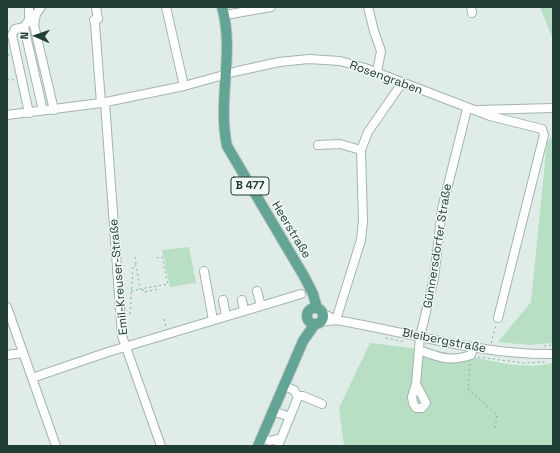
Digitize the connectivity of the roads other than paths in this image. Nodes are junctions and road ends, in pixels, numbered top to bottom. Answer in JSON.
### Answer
{"nodes":[{"id":1,"x":29,"y":7,"type":"edge"},
{"id":2,"x":41,"y":7,"type":"edge"},
{"id":3,"x":96,"y":7,"type":"edge"},
{"id":4,"x":166,"y":7,"type":"edge"},
{"id":5,"x":270,"y":7,"type":"edge"},
{"id":6,"x":368,"y":7,"type":"edge"},
{"id":7,"x":223,"y":11,"type":"edge"},
{"id":8,"x":24,"y":27,"type":"junction"},
{"id":9,"x":377,"y":72,"type":"junction"},
{"id":10,"x":225,"y":75,"type":"junction"},
{"id":11,"x":402,"y":83,"type":"junction"},
{"id":12,"x":184,"y":86,"type":"junction"},
{"id":13,"x":103,"y":103,"type":"junction"},
{"id":14,"x":553,"y":108,"type":"edge"},
{"id":15,"x":470,"y":109,"type":"junction"},
{"id":16,"x":54,"y":110,"type":"junction"},
{"id":17,"x":40,"y":111,"type":"junction"},
{"id":18,"x":29,"y":113,"type":"junction"},
{"id":19,"x":7,"y":114,"type":"edge"},
{"id":20,"x":318,"y":145,"type":"dead end"},
{"id":21,"x":362,"y":150,"type":"junction"},
{"id":22,"x":204,"y":271,"type":"dead end"},
{"id":23,"x":257,"y":291,"type":"dead end"},
{"id":24,"x":301,"y":294,"type":"dead end"},
{"id":25,"x":224,"y":300,"type":"dead end"},
{"id":26,"x":242,"y":300,"type":"dead end"},
{"id":27,"x":261,"y":306,"type":"junction"},
{"id":28,"x":7,"y":307,"type":"edge"},
{"id":29,"x":244,"y":311,"type":"junction"},
{"id":30,"x":226,"y":316,"type":"junction"},
{"id":31,"x":315,"y":316,"type":"junction"},
{"id":32,"x":498,"y":318,"type":"road end"},
{"id":33,"x":213,"y":320,"type":"junction"},
{"id":34,"x":336,"y":320,"type":"junction"},
{"id":35,"x":420,"y":337,"type":"junction"},
{"id":36,"x":126,"y":347,"type":"junction"},
{"id":37,"x":420,"y":350,"type":"junction"},
{"id":38,"x":472,"y":351,"type":"junction"},
{"id":39,"x":23,"y":353,"type":"junction"},
{"id":40,"x":553,"y":354,"type":"edge"},
{"id":41,"x":7,"y":355,"type":"edge"},
{"id":42,"x":32,"y":378,"type":"junction"},
{"id":43,"x":416,"y":384,"type":"dead end"},
{"id":44,"x":284,"y":386,"type":"junction"},
{"id":45,"x":298,"y":396,"type":"junction"},
{"id":46,"x":322,"y":404,"type":"dead end"},
{"id":47,"x":273,"y":411,"type":"junction"},
{"id":48,"x":290,"y":417,"type":"junction"},
{"id":49,"x":281,"y":438,"type":"junction"},
{"id":50,"x":260,"y":443,"type":"edge"},
{"id":51,"x":56,"y":446,"type":"edge"},
{"id":52,"x":161,"y":446,"type":"edge"},
{"id":53,"x":278,"y":446,"type":"edge"}],
"edges":[{"from":1,"to":8,"type":"street"},
{"from":2,"to":16,"type":"street"},
{"from":3,"to":13,"type":"street","name":"Emil-Kreuser-Straße"},
{"from":4,"to":12,"type":"street"},
{"from":5,"to":7,"type":"street"},
{"from":6,"to":9,"type":"street"},
{"from":7,"to":10,"type":"main road","number":"B 477"},
{"from":8,"to":17,"type":"street"},
{"from":8,"to":18,"type":"street"},
{"from":9,"to":10,"type":"street","name":"Rosengraben"},
{"from":9,"to":11,"type":"street","name":"Rosengraben"},
{"from":10,"to":12,"type":"street","name":"Rosengraben"},
{"from":10,"to":31,"type":"main road","name":"Heerstraße","number":"B 477"},
{"from":11,"to":15,"type":"street","name":"Rosengraben"},
{"from":11,"to":21,"type":"street"},
{"from":12,"to":13,"type":"street","name":"Rosengraben"},
{"from":13,"to":16,"type":"street","name":"Rosengraben"},
{"from":13,"to":36,"type":"street","name":"Emil-Kreuser-Straße"},
{"from":14,"to":15,"type":"street","name":"Rosengraben"},
{"from":15,"to":32,"type":"street","name":"Rosengraben"},
{"from":15,"to":35,"type":"street","name":"Günnersdorfer Straße"},
{"from":16,"to":17,"type":"street","name":"Rosengraben"},
{"from":17,"to":18,"type":"street","name":"Rosengraben"},
{"from":18,"to":19,"type":"street","name":"Rosengraben"},
{"from":20,"to":21,"type":"street"},
{"from":21,"to":34,"type":"street"},
{"from":22,"to":33,"type":"street"},
{"from":23,"to":27,"type":"street"},
{"from":24,"to":27,"type":"street"},
{"from":25,"to":30,"type":"street"},
{"from":26,"to":29,"type":"street"},
{"from":27,"to":29,"type":"street"},
{"from":28,"to":39,"type":"street"},
{"from":29,"to":30,"type":"street"},
{"from":30,"to":33,"type":"street"},
{"from":31,"to":34,"type":"street","name":"Bleibergstraße"},
{"from":31,"to":44,"type":"main road"},
{"from":33,"to":36,"type":"street"},
{"from":34,"to":35,"type":"street","name":"Bleibergstraße"},
{"from":35,"to":37,"type":"street","name":"Günnersdorfer Straße"},
{"from":35,"to":38,"type":"street","name":"Bleibergstraße"},
{"from":36,"to":42,"type":"street"},
{"from":36,"to":52,"type":"street","name":"Emil-Kreuser-Straße"},
{"from":37,"to":38,"type":"street"},
{"from":37,"to":43,"type":"street","name":"Günnersdorfer Straße"},
{"from":38,"to":40,"type":"street","name":"Bleibergstraße"},
{"from":39,"to":41,"type":"street"},
{"from":39,"to":42,"type":"street"},
{"from":42,"to":51,"type":"street"},
{"from":44,"to":45,"type":"street"},
{"from":44,"to":47,"type":"main road"},
{"from":45,"to":46,"type":"street"},
{"from":45,"to":48,"type":"street"},
{"from":47,"to":48,"type":"street"},
{"from":47,"to":50,"type":"main road"},
{"from":48,"to":49,"type":"street"},
{"from":49,"to":50,"type":"street"},
{"from":49,"to":53,"type":"street"}]}
